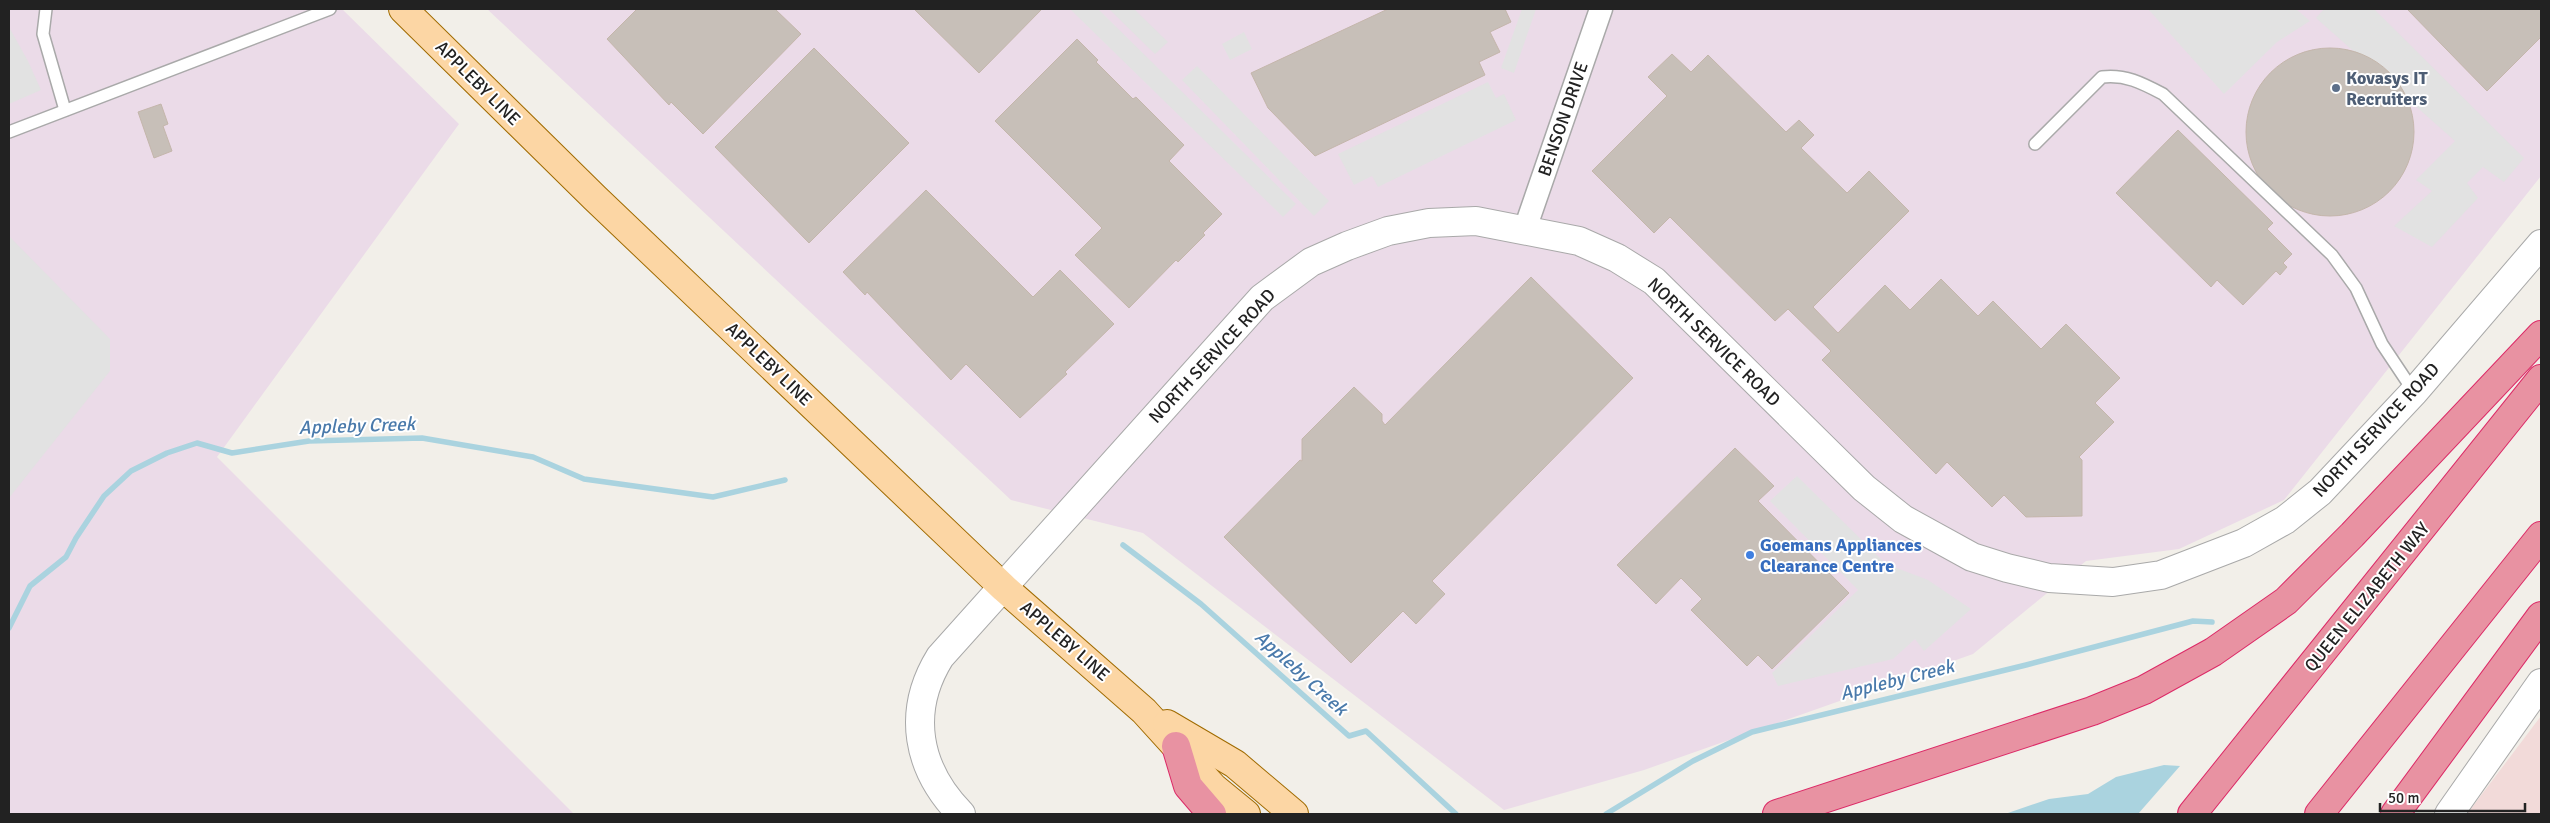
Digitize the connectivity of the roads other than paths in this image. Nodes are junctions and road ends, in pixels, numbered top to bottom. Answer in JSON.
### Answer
{"nodes":[{"id":1,"x":46,"y":9,"type":"edge"},
{"id":2,"x":330,"y":9,"type":"edge"},
{"id":3,"x":403,"y":9,"type":"edge"},
{"id":4,"x":1601,"y":9,"type":"edge"},
{"id":5,"x":65,"y":110,"type":"junction"},
{"id":6,"x":9,"y":132,"type":"edge"},
{"id":7,"x":2035,"y":144,"type":"dead end"},
{"id":8,"x":1525,"y":229,"type":"junction"},
{"id":9,"x":2541,"y":244,"type":"edge"},
{"id":10,"x":2541,"y":335,"type":"edge"},
{"id":11,"x":2541,"y":379,"type":"edge"},
{"id":12,"x":2414,"y":392,"type":"junction"},
{"id":13,"x":2541,"y":536,"type":"edge"},
{"id":14,"x":1004,"y":588,"type":"junction"},
{"id":15,"x":2541,"y":616,"type":"edge"},
{"id":16,"x":2541,"y":684,"type":"edge"},
{"id":17,"x":1144,"y":710,"type":"junction"},
{"id":18,"x":1176,"y":746,"type":"junction"},
{"id":19,"x":958,"y":813,"type":"edge"},
{"id":20,"x":1212,"y":814,"type":"edge"},
{"id":21,"x":1246,"y":814,"type":"edge"},
{"id":22,"x":1294,"y":814,"type":"edge"},
{"id":23,"x":1777,"y":814,"type":"edge"},
{"id":24,"x":2192,"y":814,"type":"edge"},
{"id":25,"x":2319,"y":814,"type":"edge"},
{"id":26,"x":2395,"y":814,"type":"edge"},
{"id":27,"x":2449,"y":814,"type":"edge"}],
"edges":[{"from":1,"to":5,"type":"lane"},
{"from":2,"to":5,"type":"lane"},
{"from":3,"to":14,"type":"main road","name":"APPLEBY LINE"},
{"from":4,"to":8,"type":"street","name":"BENSON DRIVE"},
{"from":5,"to":6,"type":"lane"},
{"from":7,"to":12,"type":"lane"},
{"from":8,"to":12,"type":"street","name":"NORTH SERVICE ROAD"},
{"from":8,"to":14,"type":"street","name":"NORTH SERVICE ROAD"},
{"from":9,"to":12,"type":"street","name":"NORTH SERVICE ROAD"},
{"from":10,"to":23,"type":"highway"},
{"from":11,"to":24,"type":"highway","name":"QUEEN ELIZABETH WAY"},
{"from":13,"to":25,"type":"highway"},
{"from":14,"to":17,"type":"main road","name":"APPLEBY LINE"},
{"from":14,"to":19,"type":"street","name":"NORTH SERVICE ROAD"},
{"from":15,"to":26,"type":"highway"},
{"from":16,"to":27,"type":"street"},
{"from":17,"to":18,"type":"main road","name":"APPLEBY LINE"},
{"from":17,"to":22,"type":"main road","name":"APPLEBY LINE"},
{"from":18,"to":20,"type":"highway"},
{"from":18,"to":21,"type":"main road","name":"APPLEBY LINE"}]}
